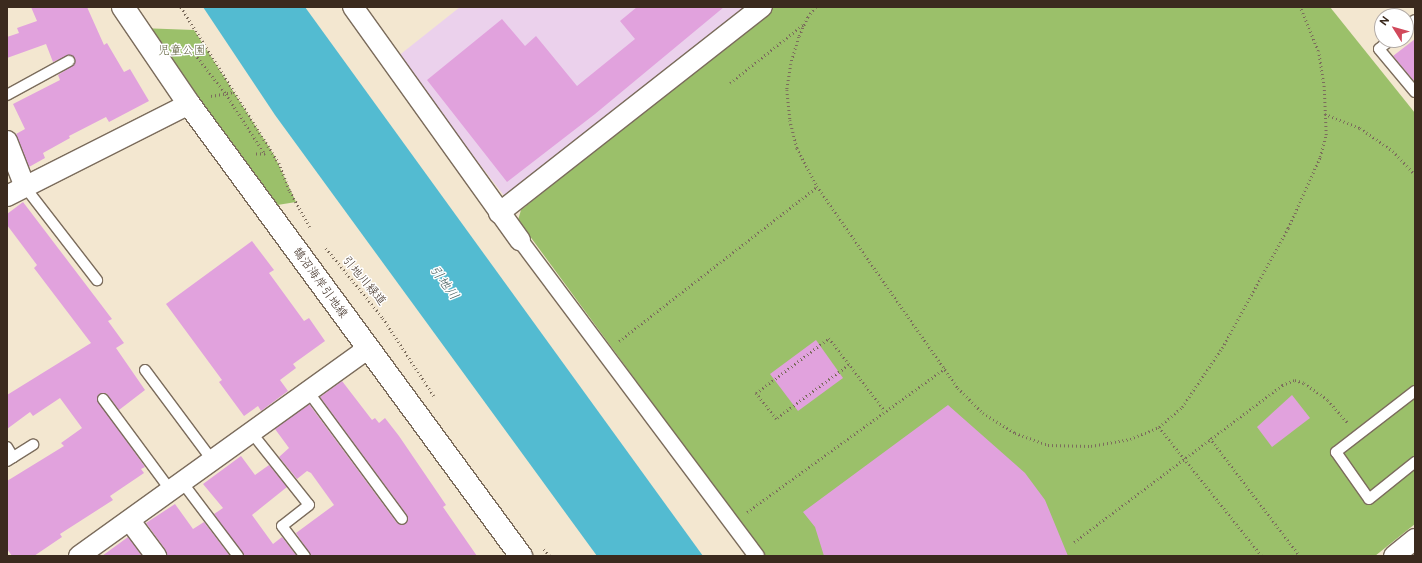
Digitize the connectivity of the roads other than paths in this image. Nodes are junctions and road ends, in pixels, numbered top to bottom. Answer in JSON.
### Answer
{"nodes":[{"id":1,"x":123,"y":7,"type":"edge"},
{"id":2,"x":353,"y":7,"type":"edge"},
{"id":3,"x":762,"y":7,"type":"edge"},
{"id":4,"x":1380,"y":48,"type":"edge"},
{"id":5,"x":69,"y":61,"type":"dead end"},
{"id":6,"x":1415,"y":92,"type":"edge"},
{"id":7,"x":7,"y":95,"type":"edge"},
{"id":8,"x":197,"y":100,"type":"junction"},
{"id":9,"x":7,"y":141,"type":"edge"},
{"id":10,"x":26,"y":187,"type":"junction"},
{"id":11,"x":7,"y":196,"type":"edge"},
{"id":12,"x":499,"y":213,"type":"junction"},
{"id":13,"x":520,"y":240,"type":"joint"},
{"id":14,"x":97,"y":280,"type":"dead end"},
{"id":15,"x":368,"y":348,"type":"junction"},
{"id":16,"x":145,"y":370,"type":"dead end"},
{"id":17,"x":307,"y":390,"type":"junction"},
{"id":18,"x":1415,"y":390,"type":"edge"},
{"id":19,"x":103,"y":398,"type":"dead end"},
{"id":20,"x":251,"y":432,"type":"junction"},
{"id":21,"x":33,"y":445,"type":"dead end"},
{"id":22,"x":7,"y":447,"type":"edge"},
{"id":23,"x":10,"y":459,"type":"edge"},
{"id":24,"x":212,"y":460,"type":"junction"},
{"id":25,"x":1415,"y":462,"type":"edge"},
{"id":26,"x":177,"y":486,"type":"junction"},
{"id":27,"x":402,"y":519,"type":"dead end"},
{"id":28,"x":130,"y":521,"type":"junction"},
{"id":29,"x":1415,"y":539,"type":"edge"},
{"id":30,"x":516,"y":554,"type":"edge"},
{"id":31,"x":79,"y":556,"type":"edge"},
{"id":32,"x":156,"y":556,"type":"edge"},
{"id":33,"x":238,"y":556,"type":"edge"},
{"id":34,"x":305,"y":556,"type":"edge"},
{"id":35,"x":756,"y":556,"type":"edge"},
{"id":36,"x":1394,"y":556,"type":"edge"}],
"edges":[{"from":1,"to":8,"type":"street","name":"鵠沼海岸引地線"},
{"from":2,"to":12,"type":"street"},
{"from":3,"to":12,"type":"street"},
{"from":4,"to":6,"type":"lane"},
{"from":5,"to":7,"type":"lane"},
{"from":8,"to":10,"type":"street"},
{"from":8,"to":15,"type":"street","name":"鵠沼海岸引地線"},
{"from":9,"to":10,"type":"street"},
{"from":10,"to":11,"type":"street"},
{"from":10,"to":14,"type":"lane"},
{"from":12,"to":13,"type":"street"},
{"from":13,"to":35,"type":"street"},
{"from":15,"to":17,"type":"street"},
{"from":15,"to":30,"type":"street","name":"鵠沼海岸引地線"},
{"from":16,"to":24,"type":"lane"},
{"from":17,"to":20,"type":"street"},
{"from":17,"to":27,"type":"lane"},
{"from":18,"to":25,"type":"lane"},
{"from":19,"to":26,"type":"lane"},
{"from":20,"to":24,"type":"street"},
{"from":20,"to":34,"type":"lane"},
{"from":21,"to":23,"type":"lane"},
{"from":22,"to":23,"type":"lane"},
{"from":24,"to":26,"type":"street"},
{"from":26,"to":28,"type":"street"},
{"from":26,"to":33,"type":"lane"},
{"from":28,"to":31,"type":"street"},
{"from":28,"to":32,"type":"street"},
{"from":29,"to":36,"type":"street"}]}
